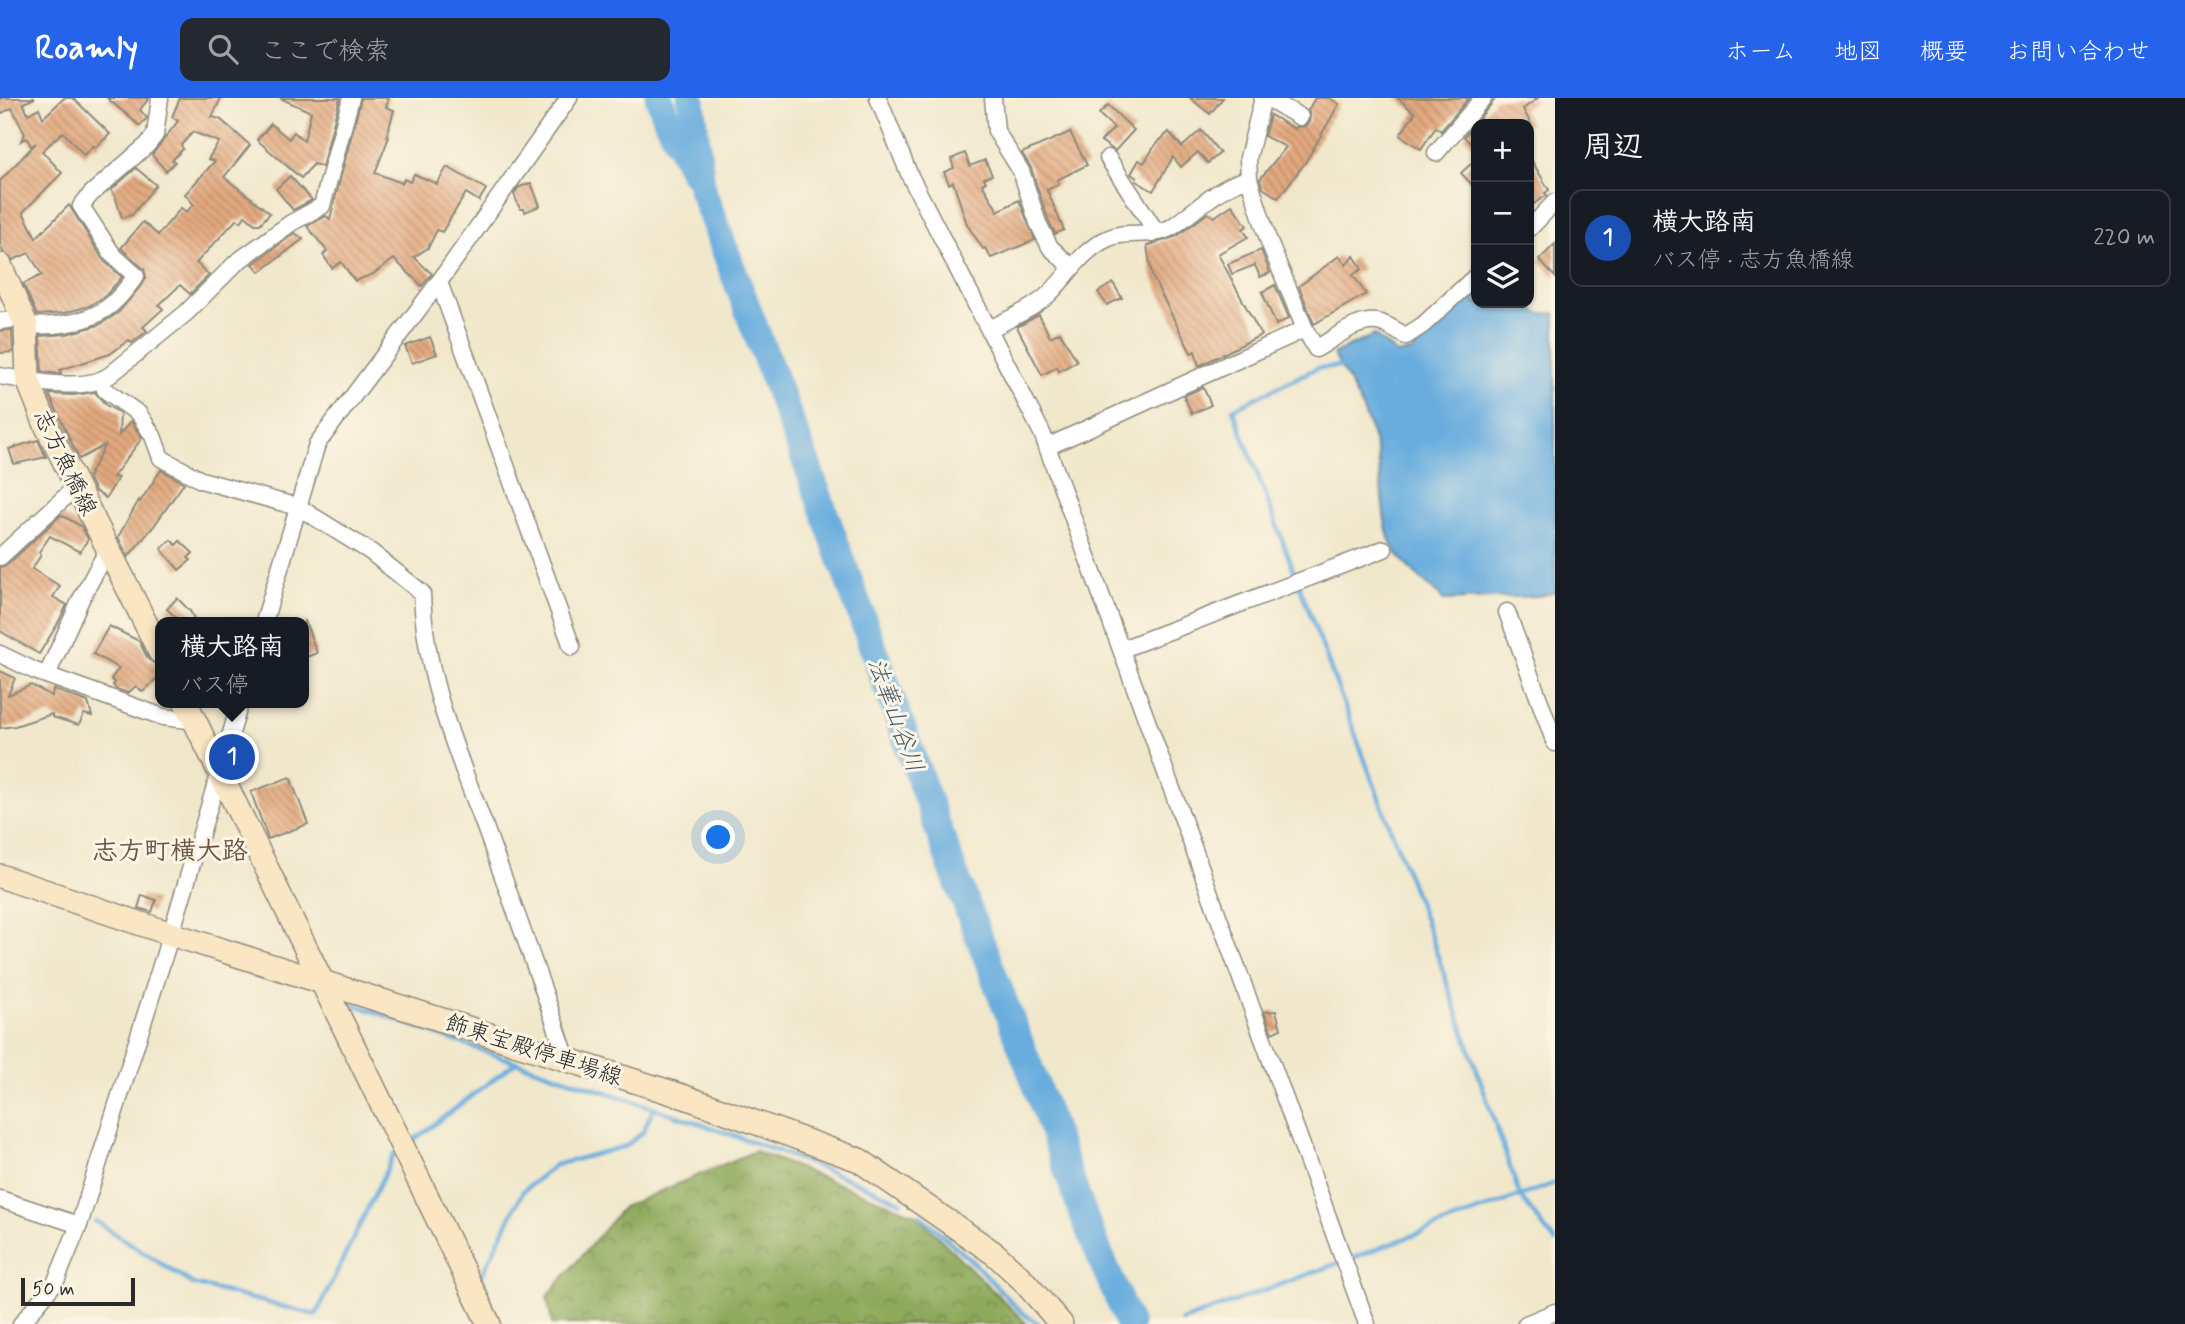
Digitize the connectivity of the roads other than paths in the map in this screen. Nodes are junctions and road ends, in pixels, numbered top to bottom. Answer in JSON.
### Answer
{"nodes":[{"id":1,"x":160,"y":98,"type":"edge"},
{"id":2,"x":351,"y":98,"type":"edge"},
{"id":3,"x":569,"y":98,"type":"edge"},
{"id":4,"x":878,"y":98,"type":"edge"},
{"id":5,"x":993,"y":98,"type":"edge"},
{"id":6,"x":1265,"y":98,"type":"edge"},
{"id":7,"x":1483,"y":98,"type":"edge"},
{"id":8,"x":1300,"y":117,"type":"dead end"},
{"id":9,"x":1436,"y":153,"type":"dead end"},
{"id":10,"x":1108,"y":158,"type":"dead end"},
{"id":11,"x":1249,"y":179,"type":"junction"},
{"id":12,"x":1555,"y":202,"type":"edge"},
{"id":13,"x":1534,"y":221,"type":"edge"},
{"id":14,"x":1152,"y":234,"type":"junction"},
{"id":15,"x":0,"y":265,"type":"edge"},
{"id":16,"x":1071,"y":267,"type":"junction"},
{"id":17,"x":1471,"y":281,"type":"edge"},
{"id":18,"x":439,"y":282,"type":"junction"},
{"id":19,"x":0,"y":321,"type":"edge"},
{"id":20,"x":25,"y":321,"type":"junction"},
{"id":21,"x":990,"y":329,"type":"junction"},
{"id":22,"x":1305,"y":329,"type":"junction"},
{"id":23,"x":0,"y":376,"type":"edge"},
{"id":24,"x":28,"y":380,"type":"junction"},
{"id":25,"x":105,"y":390,"type":"dead end"},
{"id":26,"x":1047,"y":447,"type":"junction"},
{"id":27,"x":76,"y":486,"type":"junction"},
{"id":28,"x":298,"y":508,"type":"junction"},
{"id":29,"x":108,"y":549,"type":"junction"},
{"id":30,"x":1384,"y":549,"type":"dead end"},
{"id":31,"x":0,"y":557,"type":"edge"},
{"id":32,"x":1507,"y":612,"type":"dead end"},
{"id":33,"x":265,"y":617,"type":"edge"},
{"id":34,"x":155,"y":642,"type":"edge"},
{"id":35,"x":572,"y":648,"type":"dead end"},
{"id":36,"x":1122,"y":649,"type":"junction"},
{"id":37,"x":0,"y":653,"type":"edge"},
{"id":38,"x":47,"y":675,"type":"junction"},
{"id":39,"x":238,"y":708,"type":"edge"},
{"id":40,"x":191,"y":712,"type":"edge"},
{"id":41,"x":1555,"y":743,"type":"edge"},
{"id":42,"x":219,"y":772,"type":"junction"},
{"id":43,"x":0,"y":876,"type":"edge"},
{"id":44,"x":168,"y":941,"type":"junction"},
{"id":45,"x":326,"y":992,"type":"junction"},
{"id":46,"x":567,"y":1059,"type":"junction"},
{"id":47,"x":0,"y":1199,"type":"edge"},
{"id":48,"x":79,"y":1225,"type":"junction"},
{"id":49,"x":1555,"y":1312,"type":"edge"},
{"id":50,"x":21,"y":1324,"type":"edge"},
{"id":51,"x":489,"y":1324,"type":"edge"},
{"id":52,"x":1061,"y":1324,"type":"edge"},
{"id":53,"x":1367,"y":1324,"type":"edge"},
{"id":54,"x":1525,"y":1324,"type":"edge"}],
"edges":[{"from":1,"to":20,"type":"street"},
{"from":2,"to":24,"type":"street"},
{"from":3,"to":18,"type":"street"},
{"from":4,"to":21,"type":"street"},
{"from":5,"to":16,"type":"street"},
{"from":6,"to":8,"type":"street"},
{"from":6,"to":11,"type":"street"},
{"from":7,"to":9,"type":"street"},
{"from":10,"to":14,"type":"street"},
{"from":11,"to":14,"type":"street"},
{"from":11,"to":22,"type":"street"},
{"from":12,"to":13,"type":"street"},
{"from":14,"to":16,"type":"street"},
{"from":15,"to":20,"type":"main road","name":"志方魚橋線"},
{"from":16,"to":21,"type":"street"},
{"from":17,"to":22,"type":"street"},
{"from":18,"to":28,"type":"street"},
{"from":18,"to":35,"type":"street"},
{"from":19,"to":20,"type":"street"},
{"from":20,"to":24,"type":"main road","name":"志方魚橋線"},
{"from":21,"to":26,"type":"street"},
{"from":22,"to":26,"type":"street"},
{"from":23,"to":24,"type":"street"},
{"from":24,"to":27,"type":"main road","name":"志方魚橋線"},
{"from":25,"to":28,"type":"street"},
{"from":26,"to":36,"type":"street"},
{"from":27,"to":29,"type":"main road","name":"志方魚橋線"},
{"from":27,"to":31,"type":"street"},
{"from":28,"to":33,"type":"street"},
{"from":28,"to":46,"type":"street"},
{"from":29,"to":34,"type":"main road","name":"志方魚橋線"},
{"from":29,"to":38,"type":"street"},
{"from":30,"to":36,"type":"street"},
{"from":32,"to":41,"type":"street"},
{"from":36,"to":53,"type":"street"},
{"from":37,"to":38,"type":"street"},
{"from":38,"to":40,"type":"street"},
{"from":39,"to":42,"type":"street"},
{"from":40,"to":42,"type":"main road"},
{"from":42,"to":44,"type":"street"},
{"from":42,"to":45,"type":"main road"},
{"from":43,"to":44,"type":"main road","name":"飾東宝殿停車場線"},
{"from":44,"to":45,"type":"main road","name":"飾東宝殿停車場線"},
{"from":44,"to":48,"type":"street"},
{"from":45,"to":46,"type":"main road","name":"飾東宝殿停車場線"},
{"from":45,"to":51,"type":"main road"},
{"from":46,"to":52,"type":"main road","name":"飾東宝殿停車場線"},
{"from":47,"to":48,"type":"street"},
{"from":48,"to":50,"type":"street"},
{"from":49,"to":54,"type":"street"}]}
